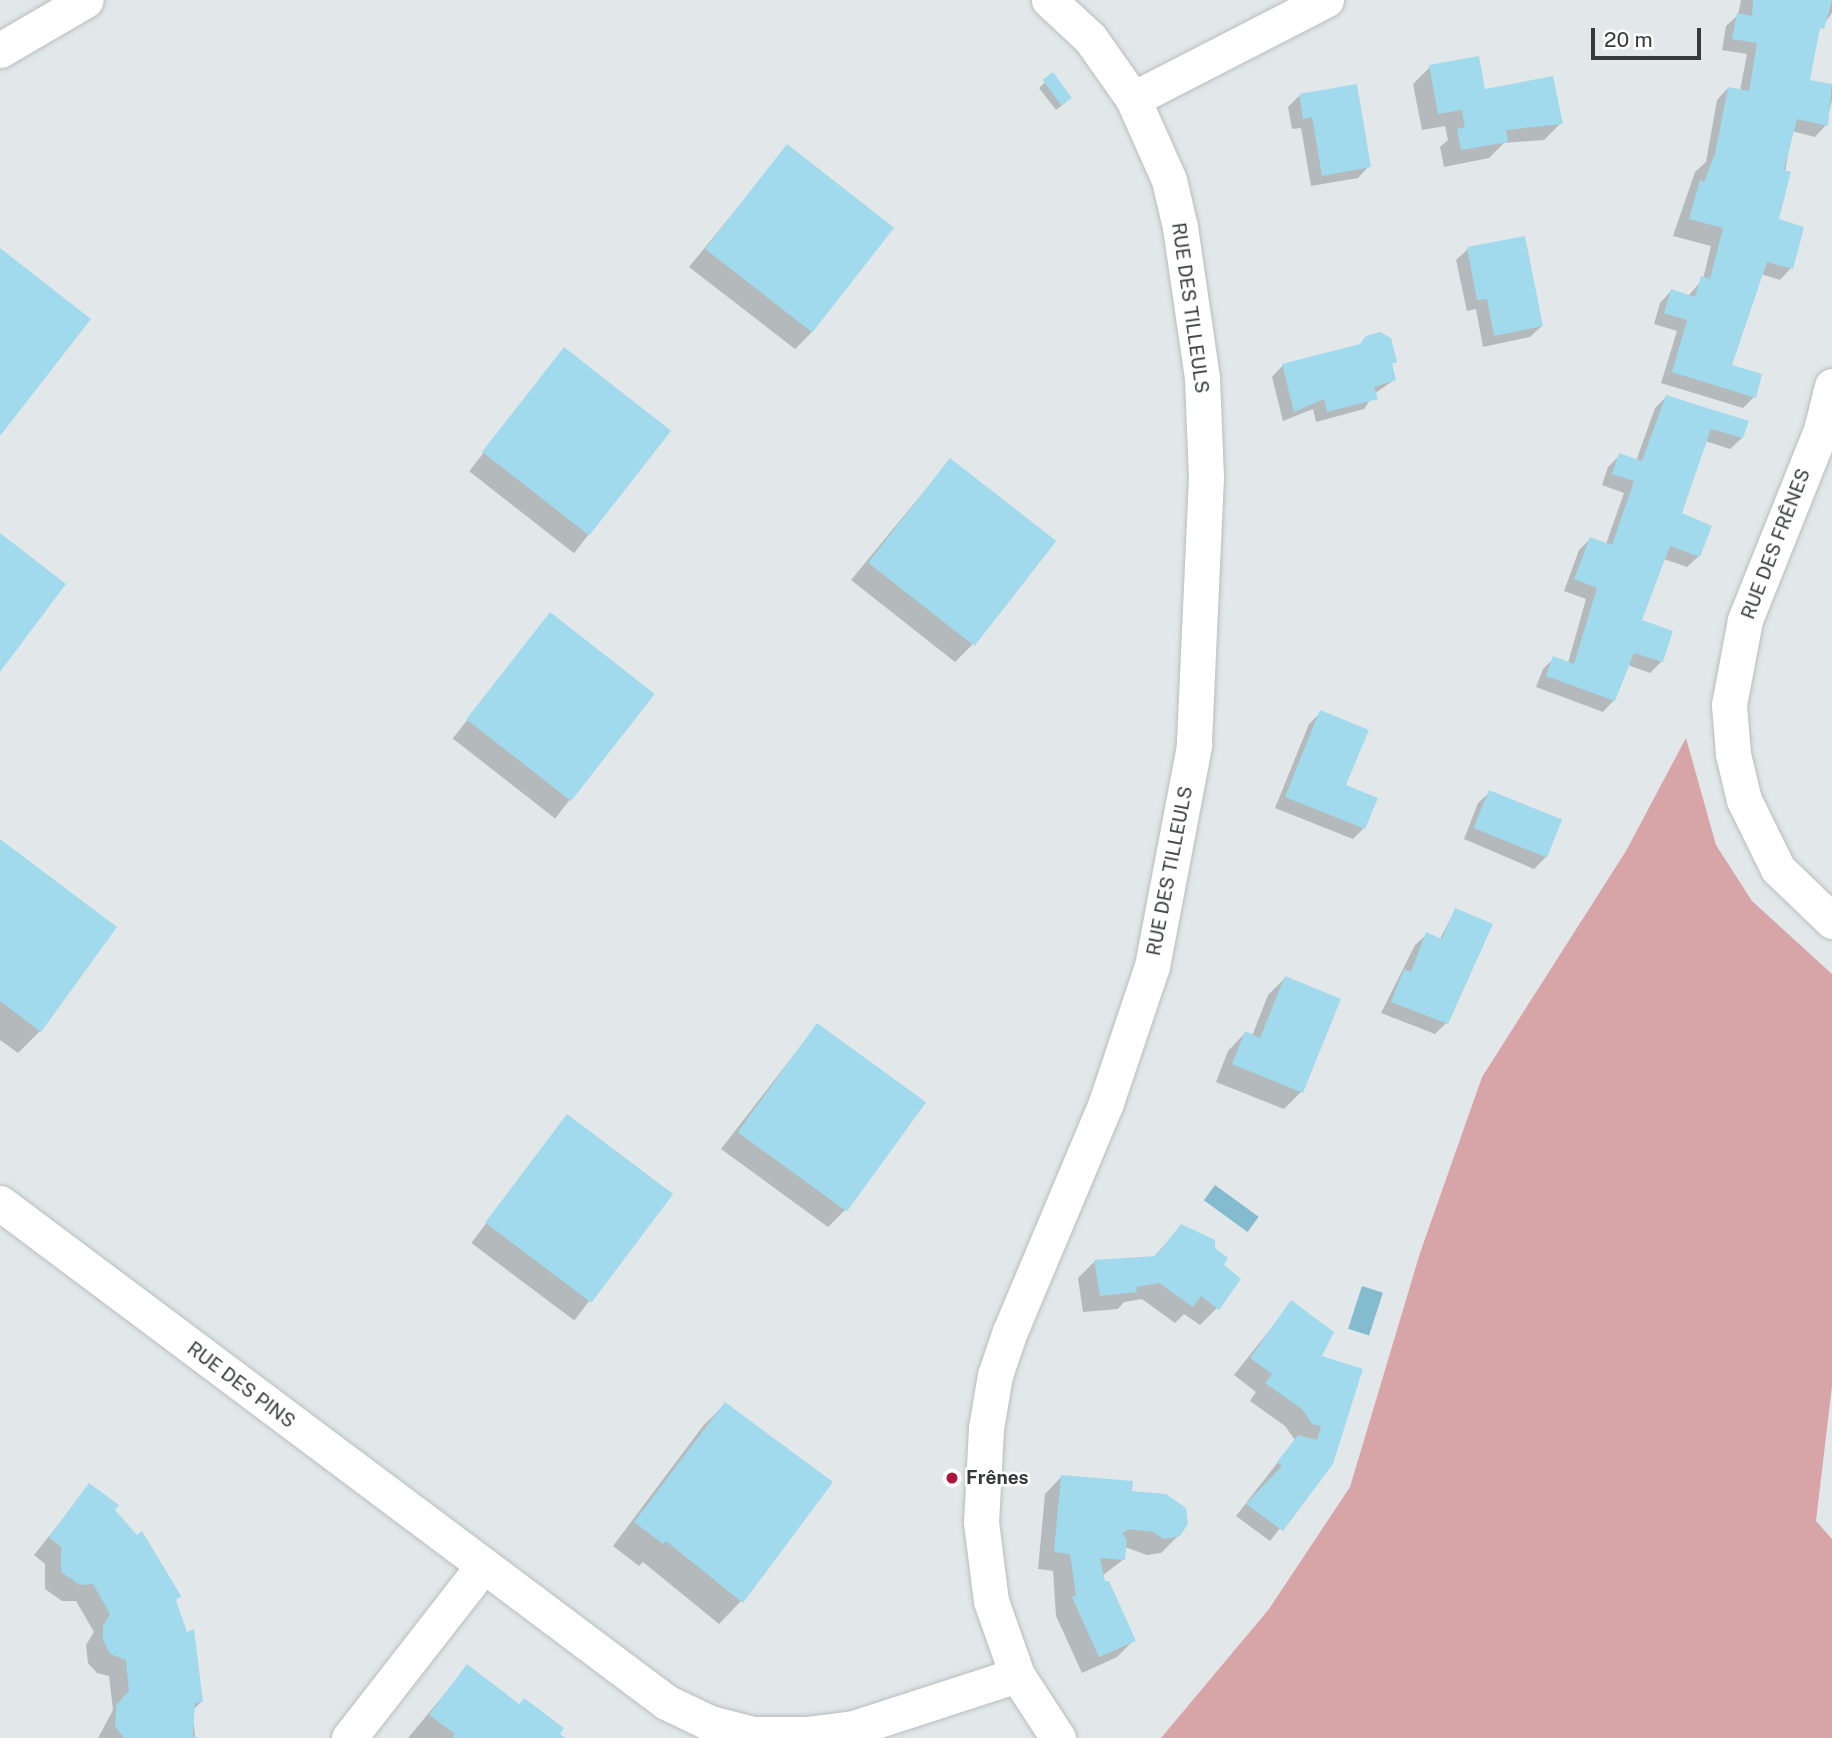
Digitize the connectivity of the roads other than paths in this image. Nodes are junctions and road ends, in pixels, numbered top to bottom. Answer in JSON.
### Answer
{"nodes":[{"id":1,"x":86,"y":0,"type":"edge"},
{"id":2,"x":1049,"y":0,"type":"edge"},
{"id":3,"x":1326,"y":0,"type":"edge"},
{"id":4,"x":0,"y":51,"type":"edge"},
{"id":5,"x":1133,"y":99,"type":"junction"},
{"id":6,"x":1832,"y":386,"type":"edge"},
{"id":7,"x":1826,"y":421,"type":"edge"},
{"id":8,"x":1832,"y":921,"type":"edge"},
{"id":9,"x":0,"y":1203,"type":"edge"},
{"id":10,"x":482,"y":1567,"type":"junction"},
{"id":11,"x":1017,"y":1675,"type":"junction"},
{"id":12,"x":349,"y":1738,"type":"edge"},
{"id":13,"x":1058,"y":1738,"type":"edge"}],
"edges":[{"from":1,"to":4,"type":"street"},
{"from":2,"to":5,"type":"street","name":"RUE DES TILLEULS"},
{"from":3,"to":5,"type":"street"},
{"from":5,"to":11,"type":"street","name":"RUE DES TILLEULS"},
{"from":6,"to":7,"type":"street","name":"RUE DES FRÊNES"},
{"from":7,"to":8,"type":"street","name":"RUE DES FRÊNES"},
{"from":9,"to":10,"type":"street","name":"RUE DES PINS"},
{"from":10,"to":11,"type":"street","name":"RUE DES PINS"},
{"from":10,"to":12,"type":"street"},
{"from":11,"to":13,"type":"street","name":"RUE DES TILLEULS"}]}
